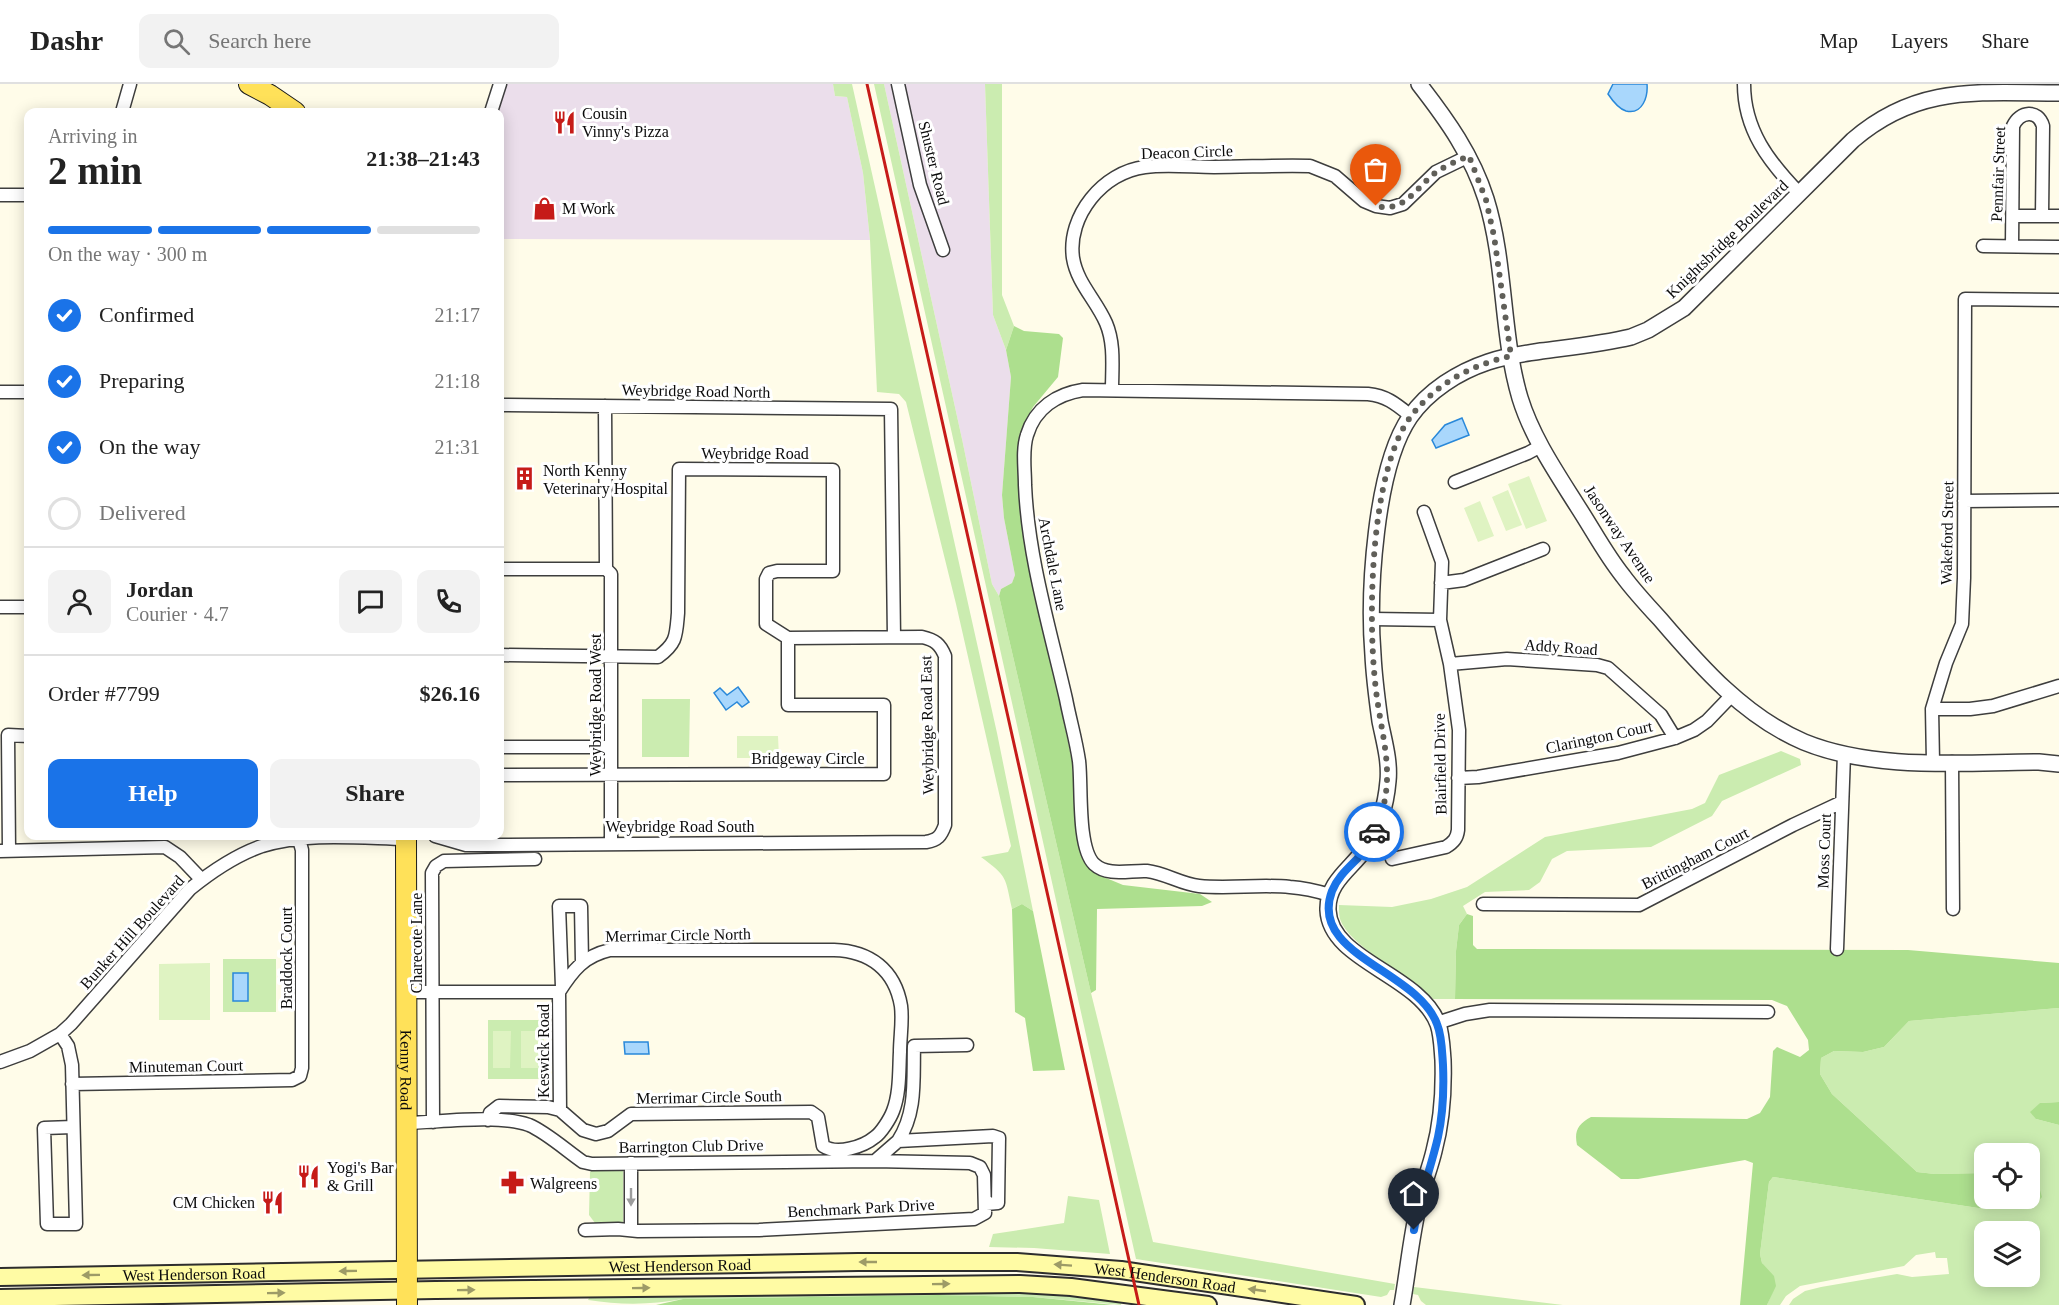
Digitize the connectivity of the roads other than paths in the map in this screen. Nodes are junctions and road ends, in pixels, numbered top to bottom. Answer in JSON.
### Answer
{"nodes":[{"id":1,"x":130,"y":84,"type":"edge"},
{"id":2,"x":249,"y":84,"type":"edge"},
{"id":3,"x":500,"y":84,"type":"edge"},
{"id":4,"x":898,"y":84,"type":"edge"},
{"id":5,"x":1419,"y":84,"type":"edge"},
{"id":6,"x":1744,"y":84,"type":"edge"},
{"id":7,"x":272,"y":89,"type":"edge"},
{"id":8,"x":1957,"y":89,"type":"edge"},
{"id":9,"x":2059,"y":93,"type":"edge"},
{"id":10,"x":123,"y":108,"type":"edge"},
{"id":11,"x":291,"y":108,"type":"edge"},
{"id":12,"x":493,"y":108,"type":"edge"},
{"id":13,"x":1469,"y":156,"type":"junction"},
{"id":14,"x":1799,"y":194,"type":"junction"},
{"id":15,"x":0,"y":195,"type":"edge"},
{"id":16,"x":24,"y":195,"type":"edge"},
{"id":17,"x":2013,"y":216,"type":"junction"},
{"id":18,"x":2042,"y":216,"type":"junction"},
{"id":19,"x":2059,"y":216,"type":"edge"},
{"id":20,"x":1983,"y":246,"type":"dead end"},
{"id":21,"x":2012,"y":246,"type":"junction"},
{"id":22,"x":2059,"y":247,"type":"edge"},
{"id":23,"x":943,"y":250,"type":"dead end"},
{"id":24,"x":2059,"y":300,"type":"edge"},
{"id":25,"x":1511,"y":356,"type":"junction"},
{"id":26,"x":1112,"y":390,"type":"junction"},
{"id":27,"x":0,"y":392,"type":"edge"},
{"id":28,"x":24,"y":392,"type":"edge"},
{"id":29,"x":504,"y":405,"type":"edge"},
{"id":30,"x":605,"y":406,"type":"junction"},
{"id":31,"x":1411,"y":416,"type":"junction"},
{"id":32,"x":1541,"y":446,"type":"junction"},
{"id":33,"x":1455,"y":482,"type":"dead end"},
{"id":34,"x":2059,"y":500,"type":"edge"},
{"id":35,"x":1964,"y":501,"type":"junction"},
{"id":36,"x":1424,"y":512,"type":"dead end"},
{"id":37,"x":1543,"y":549,"type":"dead end"},
{"id":38,"x":504,"y":569,"type":"edge"},
{"id":39,"x":606,"y":569,"type":"junction"},
{"id":40,"x":1441,"y":583,"type":"junction"},
{"id":41,"x":0,"y":607,"type":"edge"},
{"id":42,"x":24,"y":607,"type":"edge"},
{"id":43,"x":1372,"y":619,"type":"junction"},
{"id":44,"x":1440,"y":620,"type":"junction"},
{"id":45,"x":894,"y":637,"type":"junction"},
{"id":46,"x":788,"y":638,"type":"junction"},
{"id":47,"x":504,"y":655,"type":"edge"},
{"id":48,"x":611,"y":657,"type":"junction"},
{"id":49,"x":1450,"y":664,"type":"junction"},
{"id":50,"x":2059,"y":686,"type":"edge"},
{"id":51,"x":1732,"y":695,"type":"junction"},
{"id":52,"x":1932,"y":710,"type":"junction"},
{"id":53,"x":24,"y":736,"type":"edge"},
{"id":54,"x":1675,"y":738,"type":"junction"},
{"id":55,"x":504,"y":747,"type":"edge"},
{"id":56,"x":611,"y":747,"type":"junction"},
{"id":57,"x":1844,"y":754,"type":"junction"},
{"id":58,"x":1933,"y":762,"type":"junction"},
{"id":59,"x":1952,"y":762,"type":"junction"},
{"id":60,"x":2059,"y":764,"type":"edge"},
{"id":61,"x":504,"y":775,"type":"edge"},
{"id":62,"x":611,"y":775,"type":"junction"},
{"id":63,"x":1458,"y":778,"type":"junction"},
{"id":64,"x":1842,"y":802,"type":"junction"},
{"id":65,"x":37,"y":840,"type":"edge"},
{"id":66,"x":287,"y":840,"type":"edge"},
{"id":67,"x":299,"y":840,"type":"edge"},
{"id":68,"x":406,"y":840,"type":"edge"},
{"id":69,"x":449,"y":840,"type":"edge"},
{"id":70,"x":166,"y":841,"type":"edge"},
{"id":71,"x":138,"y":842,"type":"edge"},
{"id":72,"x":926,"y":842,"type":"joint"},
{"id":73,"x":611,"y":843,"type":"junction"},
{"id":74,"x":4,"y":850,"type":"edge"},
{"id":75,"x":37,"y":850,"type":"junction"},
{"id":76,"x":535,"y":859,"type":"dead end"},
{"id":77,"x":1392,"y":859,"type":"dead end"},
{"id":78,"x":201,"y":879,"type":"junction"},
{"id":79,"x":1330,"y":895,"type":"junction"},
{"id":80,"x":1483,"y":904,"type":"dead end"},
{"id":81,"x":1953,"y":909,"type":"dead end"},
{"id":82,"x":1837,"y":949,"type":"dead end"},
{"id":83,"x":582,"y":962,"type":"junction"},
{"id":84,"x":561,"y":990,"type":"junction"},
{"id":85,"x":406,"y":992,"type":"junction"},
{"id":86,"x":432,"y":993,"type":"junction"},
{"id":87,"x":1768,"y":1012,"type":"dead end"},
{"id":88,"x":1437,"y":1023,"type":"junction"},
{"id":89,"x":60,"y":1034,"type":"junction"},
{"id":90,"x":966,"y":1045,"type":"dead end"},
{"id":91,"x":0,"y":1062,"type":"edge"},
{"id":92,"x":300,"y":1076,"type":"joint"},
{"id":93,"x":72,"y":1084,"type":"junction"},
{"id":94,"x":560,"y":1110,"type":"junction"},
{"id":95,"x":488,"y":1120,"type":"junction"},
{"id":96,"x":433,"y":1122,"type":"junction"},
{"id":97,"x":407,"y":1123,"type":"junction"},
{"id":98,"x":73,"y":1127,"type":"junction"},
{"id":99,"x":898,"y":1141,"type":"junction"},
{"id":100,"x":827,"y":1148,"type":"joint"},
{"id":101,"x":875,"y":1161,"type":"junction"},
{"id":102,"x":631,"y":1163,"type":"junction"},
{"id":103,"x":986,"y":1204,"type":"junction"},
{"id":104,"x":585,"y":1230,"type":"dead end"},
{"id":105,"x":631,"y":1230,"type":"junction"},
{"id":106,"x":407,"y":1270,"type":"junction"},
{"id":107,"x":0,"y":1277,"type":"edge"},
{"id":108,"x":0,"y":1298,"type":"edge"},
{"id":109,"x":407,"y":1298,"type":"edge"},
{"id":110,"x":1208,"y":1305,"type":"edge"},
{"id":111,"x":1356,"y":1305,"type":"edge"},
{"id":112,"x":1402,"y":1305,"type":"edge"}],
"edges":[{"from":1,"to":10,"type":"street"},
{"from":2,"to":7,"type":"main road"},
{"from":3,"to":12,"type":"street"},
{"from":4,"to":23,"type":"street","name":"Shuster Road"},
{"from":5,"to":13,"type":"street","name":"Jasonway Avenue"},
{"from":6,"to":14,"type":"street"},
{"from":7,"to":11,"type":"main road"},
{"from":8,"to":9,"type":"street","name":"Knightsbridge Boulevard"},
{"from":8,"to":14,"type":"street","name":"Knightsbridge Boulevard"},
{"from":13,"to":25,"type":"street","name":"Jasonway Avenue"},
{"from":13,"to":26,"type":"street","name":"Deacon Circle"},
{"from":14,"to":25,"type":"street","name":"Knightsbridge Boulevard"},
{"from":15,"to":16,"type":"street"},
{"from":17,"to":18,"type":"street"},
{"from":17,"to":18,"type":"street","name":"Pennfair Street"},
{"from":17,"to":21,"type":"street","name":"Pennfair Street"},
{"from":18,"to":19,"type":"street"},
{"from":20,"to":21,"type":"street"},
{"from":21,"to":22,"type":"street"},
{"from":24,"to":35,"type":"street","name":"Wakeford Street"},
{"from":25,"to":31,"type":"street","name":"Knightsbridge Boulevard"},
{"from":25,"to":32,"type":"street","name":"Jasonway Avenue"},
{"from":26,"to":31,"type":"street","name":"Archdale Lane"},
{"from":26,"to":79,"type":"street","name":"Archdale Lane"},
{"from":27,"to":28,"type":"street"},
{"from":29,"to":30,"type":"street","name":"Weybridge Road North"},
{"from":30,"to":39,"type":"street","name":"Weybridge Road West"},
{"from":30,"to":45,"type":"street","name":"Weybridge Road North"},
{"from":31,"to":43,"type":"street","name":"Knightsbridge Boulevard"},
{"from":32,"to":33,"type":"street"},
{"from":32,"to":51,"type":"street","name":"Jasonway Avenue"},
{"from":34,"to":35,"type":"street"},
{"from":35,"to":52,"type":"street","name":"Wakeford Street"},
{"from":36,"to":40,"type":"street","name":"Blairfield Drive"},
{"from":37,"to":40,"type":"street"},
{"from":38,"to":39,"type":"street"},
{"from":39,"to":48,"type":"street","name":"Weybridge Road West"},
{"from":40,"to":44,"type":"street","name":"Blairfield Drive"},
{"from":41,"to":42,"type":"street"},
{"from":43,"to":44,"type":"street"},
{"from":43,"to":79,"type":"street","name":"Knightsbridge Boulevard"},
{"from":44,"to":49,"type":"street","name":"Blairfield Drive"},
{"from":45,"to":46,"type":"street","name":"Weybridge Road East"},
{"from":45,"to":72,"type":"street","name":"Weybridge Road East"},
{"from":46,"to":48,"type":"street","name":"Weybridge Road"},
{"from":46,"to":62,"type":"street","name":"Bridgeway Circle"},
{"from":47,"to":48,"type":"street","name":"Weybridge Road"},
{"from":48,"to":56,"type":"street","name":"Weybridge Road West"},
{"from":49,"to":54,"type":"street","name":"Addy Road"},
{"from":49,"to":63,"type":"street","name":"Blairfield Drive"},
{"from":50,"to":52,"type":"street"},
{"from":51,"to":54,"type":"street","name":"Clarington Court"},
{"from":51,"to":57,"type":"street","name":"Jasonway Avenue"},
{"from":52,"to":58,"type":"street","name":"Wakeford Street"},
{"from":53,"to":74,"type":"street"},
{"from":54,"to":63,"type":"street","name":"Clarington Court"},
{"from":55,"to":56,"type":"street"},
{"from":56,"to":62,"type":"street","name":"Weybridge Road West"},
{"from":57,"to":58,"type":"street","name":"Jasonway Avenue"},
{"from":57,"to":64,"type":"street","name":"Moss Court"},
{"from":58,"to":59,"type":"street","name":"Jasonway Avenue"},
{"from":59,"to":60,"type":"street","name":"Jasonway Avenue"},
{"from":59,"to":81,"type":"street"},
{"from":61,"to":62,"type":"street","name":"Bridgeway Circle"},
{"from":62,"to":73,"type":"street","name":"Weybridge Road West"},
{"from":63,"to":77,"type":"street","name":"Blairfield Drive"},
{"from":64,"to":80,"type":"street","name":"Brittingham Court"},
{"from":64,"to":82,"type":"street","name":"Moss Court"},
{"from":65,"to":75,"type":"street"},
{"from":66,"to":78,"type":"street","name":"Bunker Hill Boulevard"},
{"from":67,"to":92,"type":"street","name":"Braddock Court"},
{"from":68,"to":85,"type":"main road","name":"Kenny Road"},
{"from":69,"to":73,"type":"street","name":"Weybridge Road South"},
{"from":70,"to":71,"type":"street"},
{"from":70,"to":78,"type":"street"},
{"from":71,"to":75,"type":"street"},
{"from":72,"to":73,"type":"street","name":"Weybridge Road South"},
{"from":74,"to":75,"type":"street"},
{"from":76,"to":86,"type":"street","name":"Charecote Lane"},
{"from":78,"to":89,"type":"street","name":"Bunker Hill Boulevard"},
{"from":79,"to":88,"type":"street"},
{"from":83,"to":84,"type":"street","name":"Merrimar Circle North"},
{"from":83,"to":84,"type":"street","name":"Keswick Road"},
{"from":83,"to":100,"type":"street","name":"Merrimar Circle North"},
{"from":84,"to":86,"type":"street"},
{"from":84,"to":94,"type":"street","name":"Keswick Road"},
{"from":85,"to":86,"type":"street"},
{"from":85,"to":97,"type":"main road","name":"Kenny Road"},
{"from":86,"to":96,"type":"street","name":"Charecote Lane"},
{"from":87,"to":88,"type":"street"},
{"from":88,"to":112,"type":"street"},
{"from":89,"to":91,"type":"street","name":"Bunker Hill Boulevard"},
{"from":89,"to":93,"type":"street"},
{"from":90,"to":99,"type":"street"},
{"from":92,"to":93,"type":"street","name":"Minuteman Court"},
{"from":93,"to":98,"type":"street"},
{"from":94,"to":95,"type":"street"},
{"from":94,"to":100,"type":"street","name":"Merrimar Circle South"},
{"from":95,"to":96,"type":"street"},
{"from":95,"to":102,"type":"street","name":"Barrington Club Drive"},
{"from":96,"to":97,"type":"street"},
{"from":97,"to":106,"type":"main road","name":"Kenny Road"},
{"from":98,"to":98,"type":"street"},
{"from":99,"to":101,"type":"street"},
{"from":99,"to":103,"type":"street"},
{"from":101,"to":102,"type":"street","name":"Barrington Club Drive"},
{"from":101,"to":103,"type":"street"},
{"from":102,"to":105,"type":"street","one_way":true},
{"from":103,"to":105,"type":"street","name":"Benchmark Park Drive"},
{"from":104,"to":105,"type":"street","name":"Benchmark Park Drive"},
{"from":106,"to":107,"type":"main road","name":"West Henderson Road","one_way":true},
{"from":106,"to":109,"type":"main road","name":"Kenny Road"},
{"from":111,"to":106,"type":"main road","name":"West Henderson Road","one_way":true},
{"from":108,"to":109,"type":"main road","name":"West Henderson Road","one_way":true},
{"from":109,"to":110,"type":"main road","name":"West Henderson Road","one_way":true}]}
